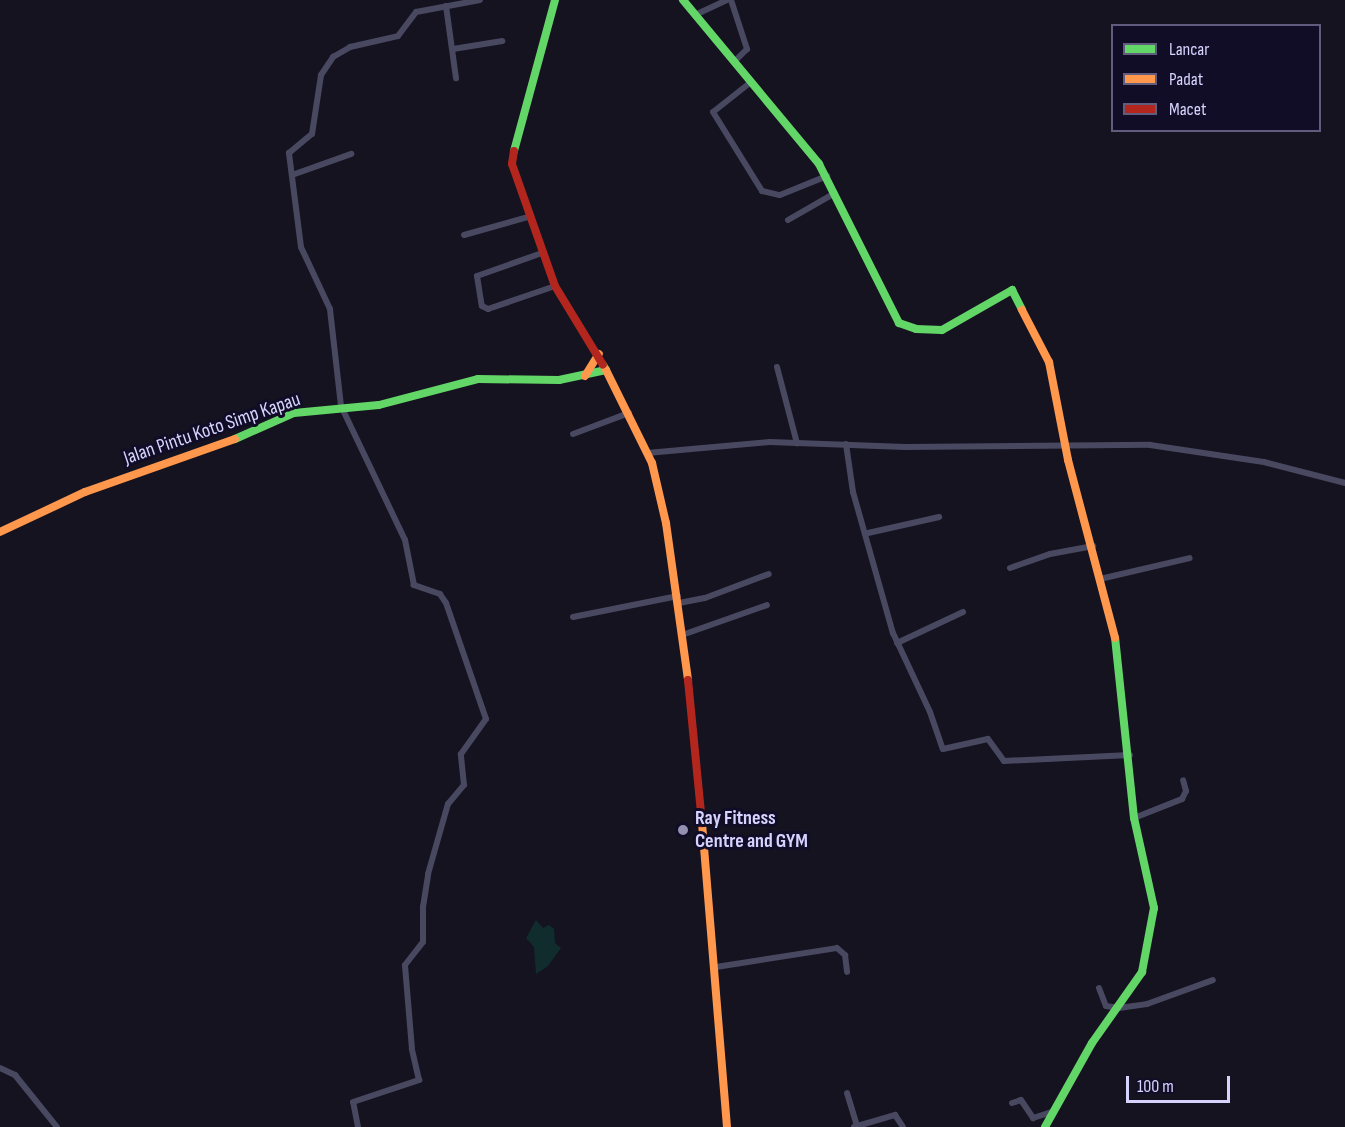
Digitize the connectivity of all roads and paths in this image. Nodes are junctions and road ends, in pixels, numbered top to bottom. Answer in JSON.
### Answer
{"nodes":[{"id":1,"x":477,"y":0,"type":"edge"},
{"id":2,"x":555,"y":0,"type":"edge"},
{"id":3,"x":683,"y":0,"type":"edge"},
{"id":4,"x":729,"y":0,"type":"edge"},
{"id":5,"x":434,"y":4,"type":"edge"},
{"id":6,"x":446,"y":6,"type":"junction"},
{"id":7,"x":697,"y":14,"type":"junction"},
{"id":8,"x":502,"y":41,"type":"dead end"},
{"id":9,"x":453,"y":50,"type":"junction"},
{"id":10,"x":734,"y":62,"type":"junction"},
{"id":11,"x":456,"y":78,"type":"dead end"},
{"id":12,"x":751,"y":82,"type":"junction"},
{"id":13,"x":351,"y":154,"type":"dead end"},
{"id":14,"x":292,"y":175,"type":"junction"},
{"id":15,"x":826,"y":176,"type":"junction"},
{"id":16,"x":835,"y":193,"type":"junction"},
{"id":17,"x":528,"y":216,"type":"junction"},
{"id":18,"x":788,"y":220,"type":"dead end"},
{"id":19,"x":464,"y":235,"type":"dead end"},
{"id":20,"x":542,"y":253,"type":"junction"},
{"id":21,"x":555,"y":286,"type":"junction"},
{"id":22,"x":599,"y":354,"type":"junction"},
{"id":23,"x":777,"y":367,"type":"dead end"},
{"id":24,"x":606,"y":370,"type":"junction"},
{"id":25,"x":585,"y":376,"type":"junction"},
{"id":26,"x":341,"y":406,"type":"junction"},
{"id":27,"x":629,"y":413,"type":"junction"},
{"id":28,"x":573,"y":435,"type":"dead end"},
{"id":29,"x":797,"y":443,"type":"junction"},
{"id":30,"x":846,"y":444,"type":"junction"},
{"id":31,"x":1066,"y":446,"type":"junction"},
{"id":32,"x":647,"y":453,"type":"junction"},
{"id":33,"x":1345,"y":483,"type":"edge"},
{"id":34,"x":939,"y":517,"type":"dead end"},
{"id":35,"x":0,"y":532,"type":"edge"},
{"id":36,"x":868,"y":534,"type":"junction"},
{"id":37,"x":1093,"y":546,"type":"junction"},
{"id":38,"x":1190,"y":558,"type":"dead end"},
{"id":39,"x":1010,"y":568,"type":"dead end"},
{"id":40,"x":769,"y":574,"type":"dead end"},
{"id":41,"x":1100,"y":579,"type":"junction"},
{"id":42,"x":678,"y":599,"type":"junction"},
{"id":43,"x":767,"y":605,"type":"dead end"},
{"id":44,"x":963,"y":612,"type":"dead end"},
{"id":45,"x":573,"y":617,"type":"dead end"},
{"id":46,"x":682,"y":635,"type":"junction"},
{"id":47,"x":897,"y":643,"type":"junction"},
{"id":48,"x":1130,"y":755,"type":"junction"},
{"id":49,"x":1183,"y":780,"type":"dead end"},
{"id":50,"x":1134,"y":818,"type":"junction"},
{"id":51,"x":716,"y":967,"type":"junction"},
{"id":52,"x":847,"y":972,"type":"dead end"},
{"id":53,"x":1214,"y":980,"type":"dead end"},
{"id":54,"x":1099,"y":988,"type":"dead end"},
{"id":55,"x":1119,"y":1008,"type":"junction"},
{"id":56,"x":0,"y":1068,"type":"edge"},
{"id":57,"x":847,"y":1093,"type":"dead end"},
{"id":58,"x":1011,"y":1103,"type":"dead end"},
{"id":59,"x":1052,"y":1112,"type":"junction"},
{"id":60,"x":855,"y":1126,"type":"edge"},
{"id":61,"x":57,"y":1127,"type":"edge"},
{"id":62,"x":358,"y":1127,"type":"edge"},
{"id":63,"x":727,"y":1127,"type":"edge"},
{"id":64,"x":903,"y":1127,"type":"edge"},
{"id":65,"x":1045,"y":1127,"type":"edge"}],
"edges":[{"from":1,"to":6,"type":"street"},
{"from":2,"to":17,"type":"street"},
{"from":3,"to":7,"type":"street"},
{"from":4,"to":7,"type":"street"},
{"from":4,"to":10,"type":"street"},
{"from":5,"to":6,"type":"street"},
{"from":5,"to":14,"type":"street"},
{"from":6,"to":9,"type":"street"},
{"from":7,"to":10,"type":"street"},
{"from":8,"to":9,"type":"street"},
{"from":9,"to":11,"type":"street"},
{"from":10,"to":12,"type":"street"},
{"from":12,"to":15,"type":"street"},
{"from":12,"to":15,"type":"street"},
{"from":13,"to":14,"type":"street"},
{"from":14,"to":26,"type":"street"},
{"from":15,"to":16,"type":"street"},
{"from":16,"to":18,"type":"street"},
{"from":16,"to":31,"type":"street"},
{"from":17,"to":19,"type":"street"},
{"from":17,"to":20,"type":"street"},
{"from":20,"to":21,"type":"street"},
{"from":20,"to":21,"type":"street"},
{"from":21,"to":22,"type":"street"},
{"from":22,"to":24,"type":"street"},
{"from":22,"to":25,"type":"street"},
{"from":23,"to":29,"type":"street"},
{"from":24,"to":25,"type":"street","name":"Jalan Pintu Koto Simp Kapau"},
{"from":24,"to":27,"type":"street"},
{"from":25,"to":26,"type":"street","name":"Jalan Pintu Koto Simp Kapau"},
{"from":26,"to":35,"type":"street","name":"Jalan Pintu Koto Simp Kapau"},
{"from":26,"to":62,"type":"street"},
{"from":27,"to":28,"type":"street"},
{"from":27,"to":32,"type":"street"},
{"from":29,"to":30,"type":"street"},
{"from":29,"to":32,"type":"street"},
{"from":30,"to":31,"type":"street"},
{"from":30,"to":36,"type":"street"},
{"from":31,"to":33,"type":"street"},
{"from":31,"to":37,"type":"street"},
{"from":32,"to":42,"type":"street"},
{"from":34,"to":36,"type":"street"},
{"from":36,"to":47,"type":"street"},
{"from":37,"to":39,"type":"street"},
{"from":37,"to":41,"type":"street"},
{"from":38,"to":41,"type":"street"},
{"from":40,"to":42,"type":"street"},
{"from":41,"to":48,"type":"street"},
{"from":42,"to":45,"type":"street"},
{"from":42,"to":46,"type":"street"},
{"from":43,"to":46,"type":"street"},
{"from":44,"to":47,"type":"street"},
{"from":46,"to":51,"type":"street"},
{"from":47,"to":48,"type":"street"},
{"from":48,"to":50,"type":"street"},
{"from":49,"to":50,"type":"street"},
{"from":50,"to":55,"type":"street"},
{"from":51,"to":52,"type":"street"},
{"from":51,"to":63,"type":"street"},
{"from":53,"to":55,"type":"street"},
{"from":54,"to":55,"type":"street"},
{"from":55,"to":59,"type":"street"},
{"from":56,"to":61,"type":"street"},
{"from":57,"to":60,"type":"street"},
{"from":58,"to":59,"type":"street"},
{"from":59,"to":65,"type":"street"},
{"from":60,"to":64,"type":"street"}]}
